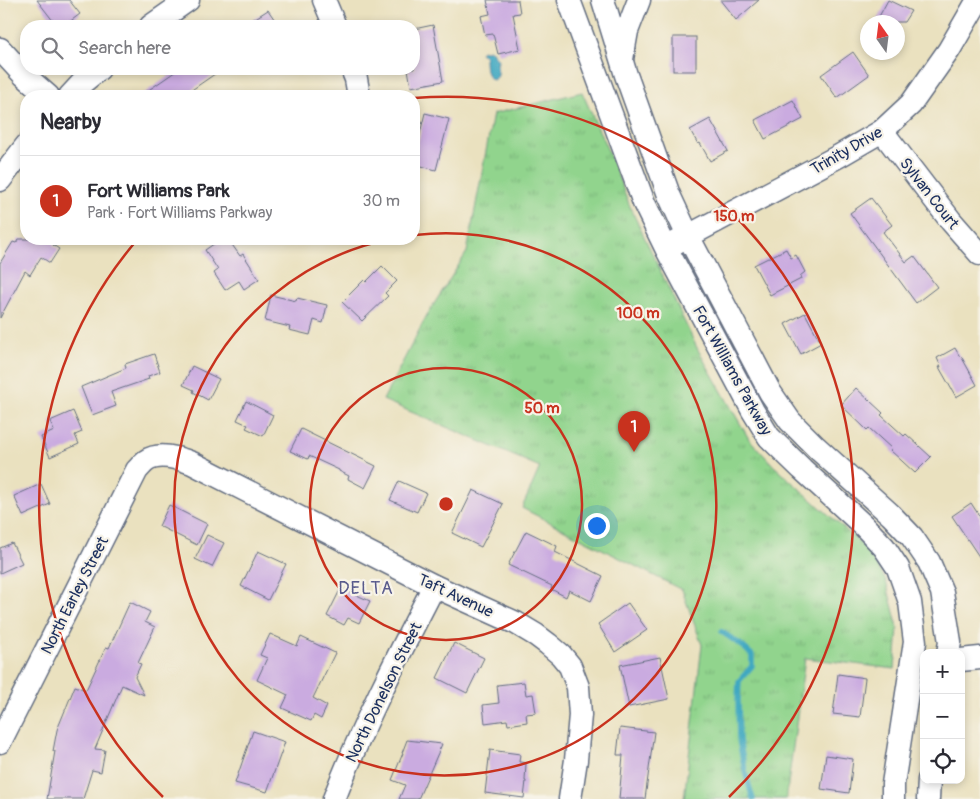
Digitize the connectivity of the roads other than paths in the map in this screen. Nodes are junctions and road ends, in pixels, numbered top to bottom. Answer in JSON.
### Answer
{"nodes":[{"id":1,"x":188,"y":0,"type":"edge"},
{"id":2,"x":324,"y":0,"type":"edge"},
{"id":3,"x":603,"y":0,"type":"edge"},
{"id":4,"x":639,"y":0,"type":"edge"},
{"id":5,"x":978,"y":0,"type":"edge"},
{"id":6,"x":576,"y":2,"type":"edge"},
{"id":7,"x":160,"y":20,"type":"edge"},
{"id":8,"x":332,"y":20,"type":"edge"},
{"id":9,"x":0,"y":49,"type":"edge"},
{"id":10,"x":621,"y":60,"type":"junction"},
{"id":11,"x":20,"y":70,"type":"edge"},
{"id":12,"x":25,"y":75,"type":"edge"},
{"id":13,"x":92,"y":75,"type":"edge"},
{"id":14,"x":354,"y":75,"type":"edge"},
{"id":15,"x":41,"y":90,"type":"edge"},
{"id":16,"x":76,"y":90,"type":"edge"},
{"id":17,"x":358,"y":90,"type":"edge"},
{"id":18,"x":882,"y":131,"type":"junction"},
{"id":19,"x":20,"y":154,"type":"edge"},
{"id":20,"x":0,"y":180,"type":"edge"},
{"id":21,"x":688,"y":236,"type":"junction"},
{"id":22,"x":666,"y":248,"type":"junction"},
{"id":23,"x":980,"y":254,"type":"edge"},
{"id":24,"x":157,"y":457,"type":"joint"},
{"id":25,"x":434,"y":586,"type":"junction"},
{"id":26,"x":949,"y":649,"type":"edge"},
{"id":27,"x":980,"y":658,"type":"edge"},
{"id":28,"x":965,"y":660,"type":"edge"},
{"id":29,"x":918,"y":665,"type":"edge"},
{"id":30,"x":0,"y":742,"type":"edge"},
{"id":31,"x":929,"y":784,"type":"edge"},
{"id":32,"x":334,"y":799,"type":"edge"},
{"id":33,"x":570,"y":799,"type":"edge"},
{"id":34,"x":893,"y":799,"type":"edge"},
{"id":35,"x":928,"y":799,"type":"edge"}],
"edges":[{"from":1,"to":7,"type":"street"},
{"from":2,"to":8,"type":"street"},
{"from":3,"to":10,"type":"street","name":"Fort Williams Parkway"},
{"from":4,"to":10,"type":"street"},
{"from":5,"to":18,"type":"street","name":"Trinity Drive"},
{"from":6,"to":22,"type":"street","name":"Fort Williams Parkway"},
{"from":9,"to":11,"type":"street"},
{"from":10,"to":21,"type":"street","name":"Fort Williams Parkway"},
{"from":12,"to":15,"type":"street"},
{"from":13,"to":16,"type":"street"},
{"from":14,"to":17,"type":"street"},
{"from":18,"to":21,"type":"street","name":"Trinity Drive"},
{"from":18,"to":23,"type":"street","name":"Sylvan Court"},
{"from":19,"to":20,"type":"street"},
{"from":21,"to":22,"type":"street","name":"Trinity Drive"},
{"from":21,"to":26,"type":"street","name":"Fort Williams Parkway"},
{"from":22,"to":29,"type":"street","name":"Fort Williams Parkway"},
{"from":24,"to":25,"type":"street","name":"Taft Avenue"},
{"from":24,"to":30,"type":"street","name":"North Earley Street"},
{"from":25,"to":32,"type":"street","name":"North Donelson Street"},
{"from":25,"to":33,"type":"street","name":"Taft Avenue"},
{"from":27,"to":28,"type":"street"},
{"from":29,"to":34,"type":"street","name":"Fort Williams Parkway"},
{"from":31,"to":35,"type":"street"}]}
